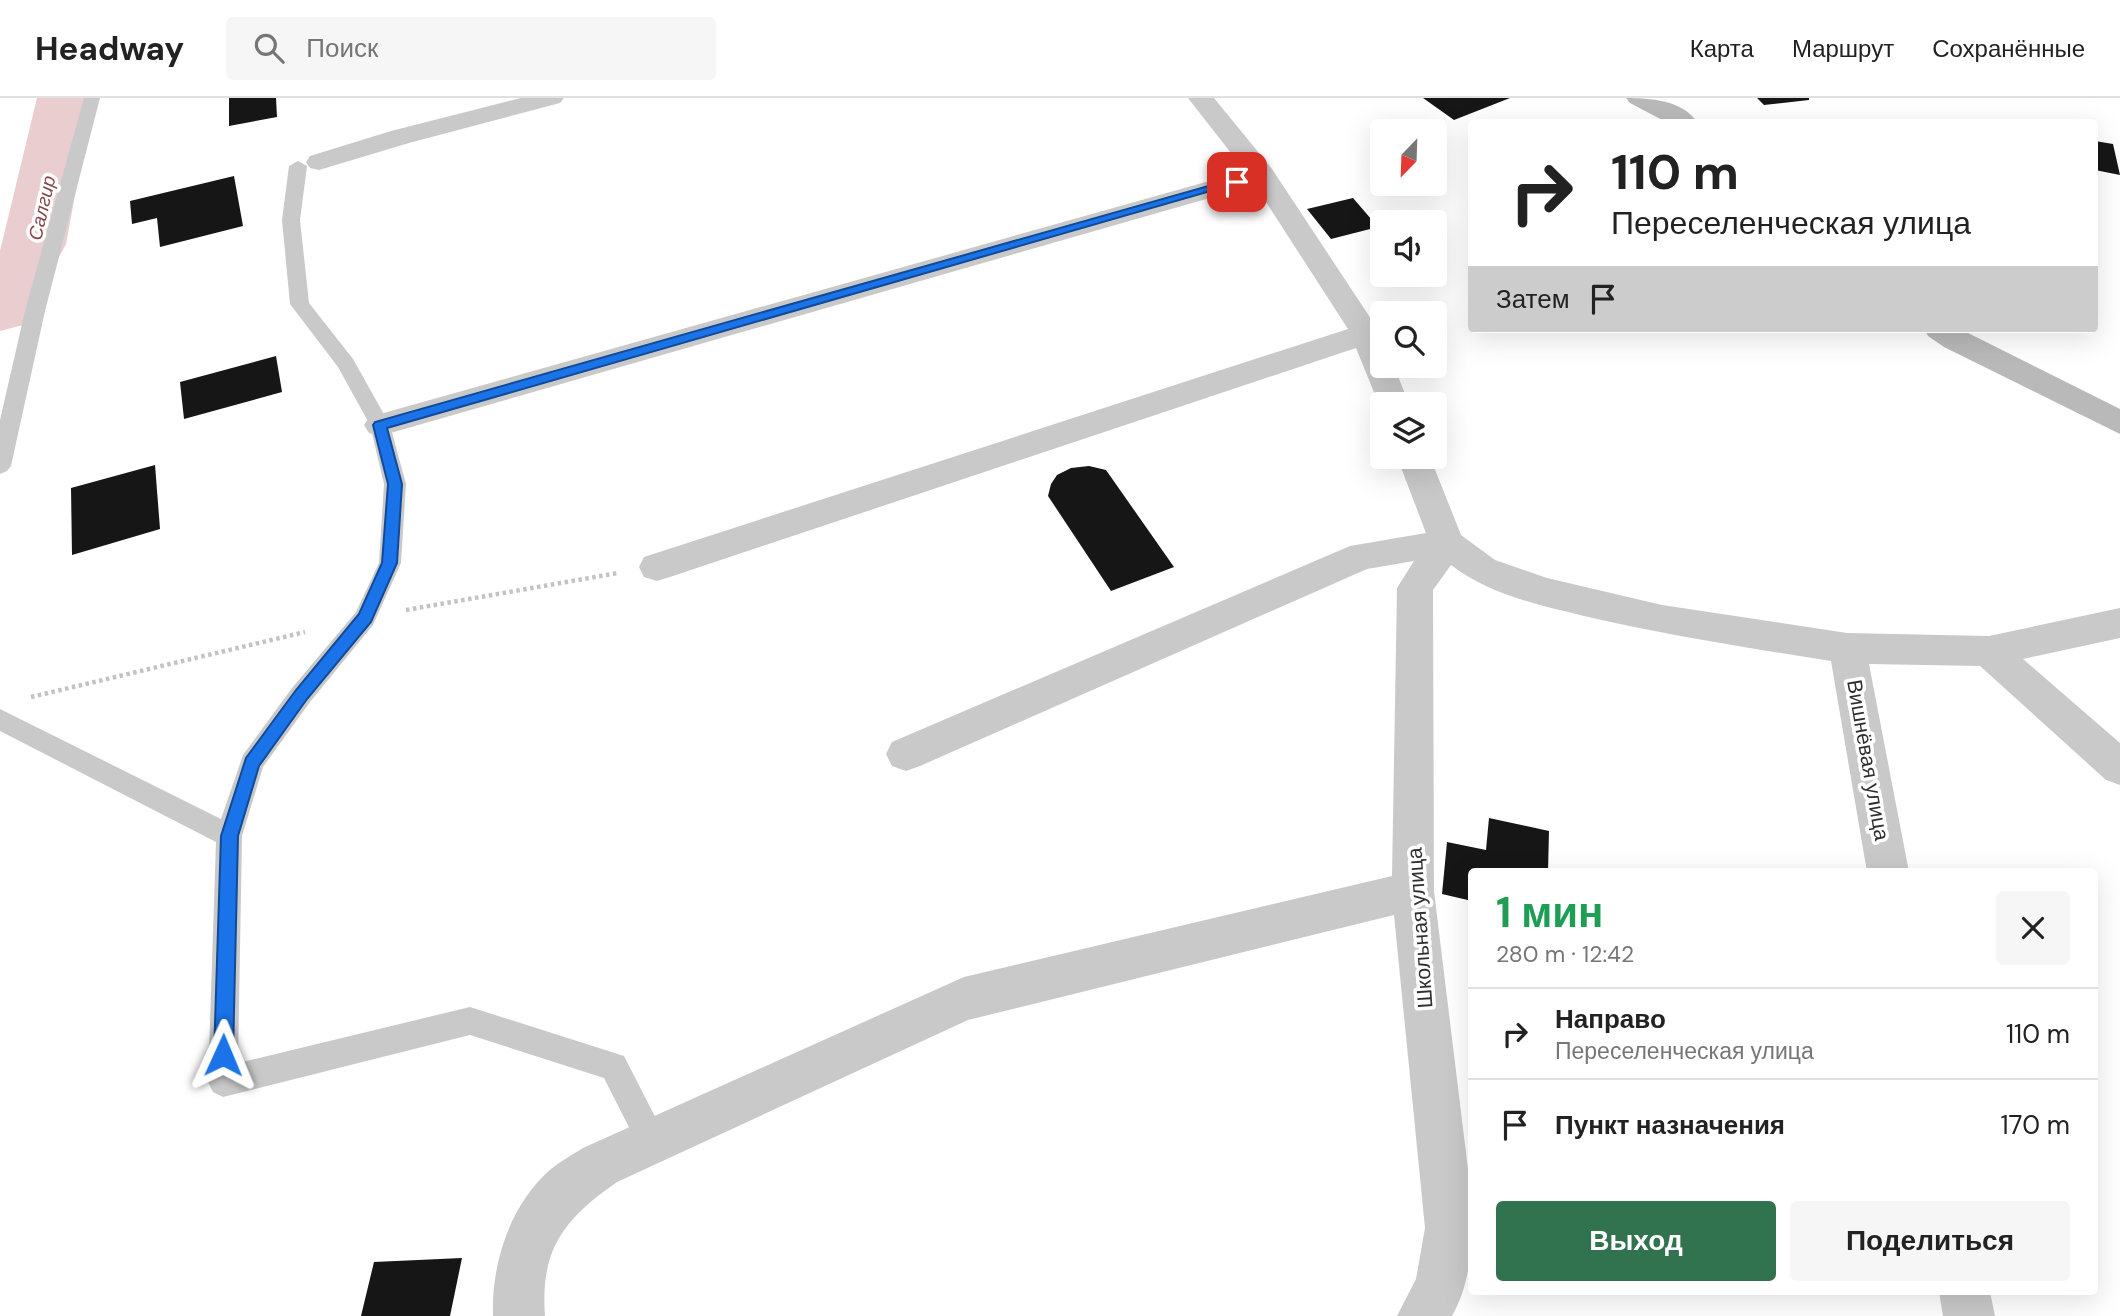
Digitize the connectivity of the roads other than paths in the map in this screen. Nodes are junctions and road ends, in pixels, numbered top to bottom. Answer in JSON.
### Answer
{"nodes":[{"id":1,"x":92,"y":98,"type":"edge"},
{"id":2,"x":551,"y":98,"type":"edge"},
{"id":3,"x":1201,"y":98,"type":"edge"},
{"id":4,"x":1639,"y":98,"type":"edge"},
{"id":5,"x":1679,"y":119,"type":"edge"},
{"id":6,"x":299,"y":165,"type":"joint"},
{"id":7,"x":1262,"y":175,"type":"junction"},
{"id":8,"x":1945,"y":333,"type":"edge"},
{"id":9,"x":1366,"y":334,"type":"junction"},
{"id":10,"x":1389,"y":392,"type":"edge"},
{"id":11,"x":2120,"y":423,"type":"edge"},
{"id":12,"x":380,"y":425,"type":"junction"},
{"id":13,"x":0,"y":466,"type":"edge"},
{"id":14,"x":1419,"y":469,"type":"edge"},
{"id":15,"x":1447,"y":543,"type":"junction"},
{"id":16,"x":657,"y":567,"type":"road end"},
{"id":17,"x":2120,"y":622,"type":"edge"},
{"id":18,"x":1847,"y":648,"type":"junction"},
{"id":19,"x":1989,"y":651,"type":"junction"},
{"id":20,"x":0,"y":719,"type":"edge"},
{"id":21,"x":906,"y":754,"type":"dead end"},
{"id":22,"x":2120,"y":768,"type":"edge"},
{"id":23,"x":229,"y":836,"type":"junction"},
{"id":24,"x":1887,"y":868,"type":"edge"},
{"id":25,"x":1413,"y":891,"type":"junction"},
{"id":26,"x":653,"y":1142,"type":"junction"},
{"id":27,"x":1966,"y":1295,"type":"edge"},
{"id":28,"x":519,"y":1316,"type":"edge"},
{"id":29,"x":1423,"y":1316,"type":"edge"},
{"id":30,"x":1969,"y":1316,"type":"edge"}],
"edges":[{"from":1,"to":13,"type":"lane"},
{"from":2,"to":6,"type":"street"},
{"from":3,"to":7,"type":"street"},
{"from":4,"to":5,"type":"main road"},
{"from":6,"to":12,"type":"lane"},
{"from":7,"to":9,"type":"street"},
{"from":7,"to":12,"type":"street"},
{"from":8,"to":11,"type":"main road"},
{"from":9,"to":10,"type":"street"},
{"from":9,"to":16,"type":"street"},
{"from":12,"to":23,"type":"lane"},
{"from":14,"to":15,"type":"street"},
{"from":15,"to":18,"type":"street"},
{"from":15,"to":21,"type":"street"},
{"from":15,"to":25,"type":"street","name":"Школьная улица"},
{"from":17,"to":19,"type":"street"},
{"from":18,"to":19,"type":"street"},
{"from":18,"to":24,"type":"street","name":"Вишнёвая улица"},
{"from":19,"to":22,"type":"street"},
{"from":20,"to":23,"type":"lane"},
{"from":23,"to":26,"type":"lane"},
{"from":25,"to":26,"type":"street"},
{"from":25,"to":29,"type":"street","name":"Школьная улица"},
{"from":26,"to":28,"type":"street"},
{"from":27,"to":30,"type":"street"}]}
